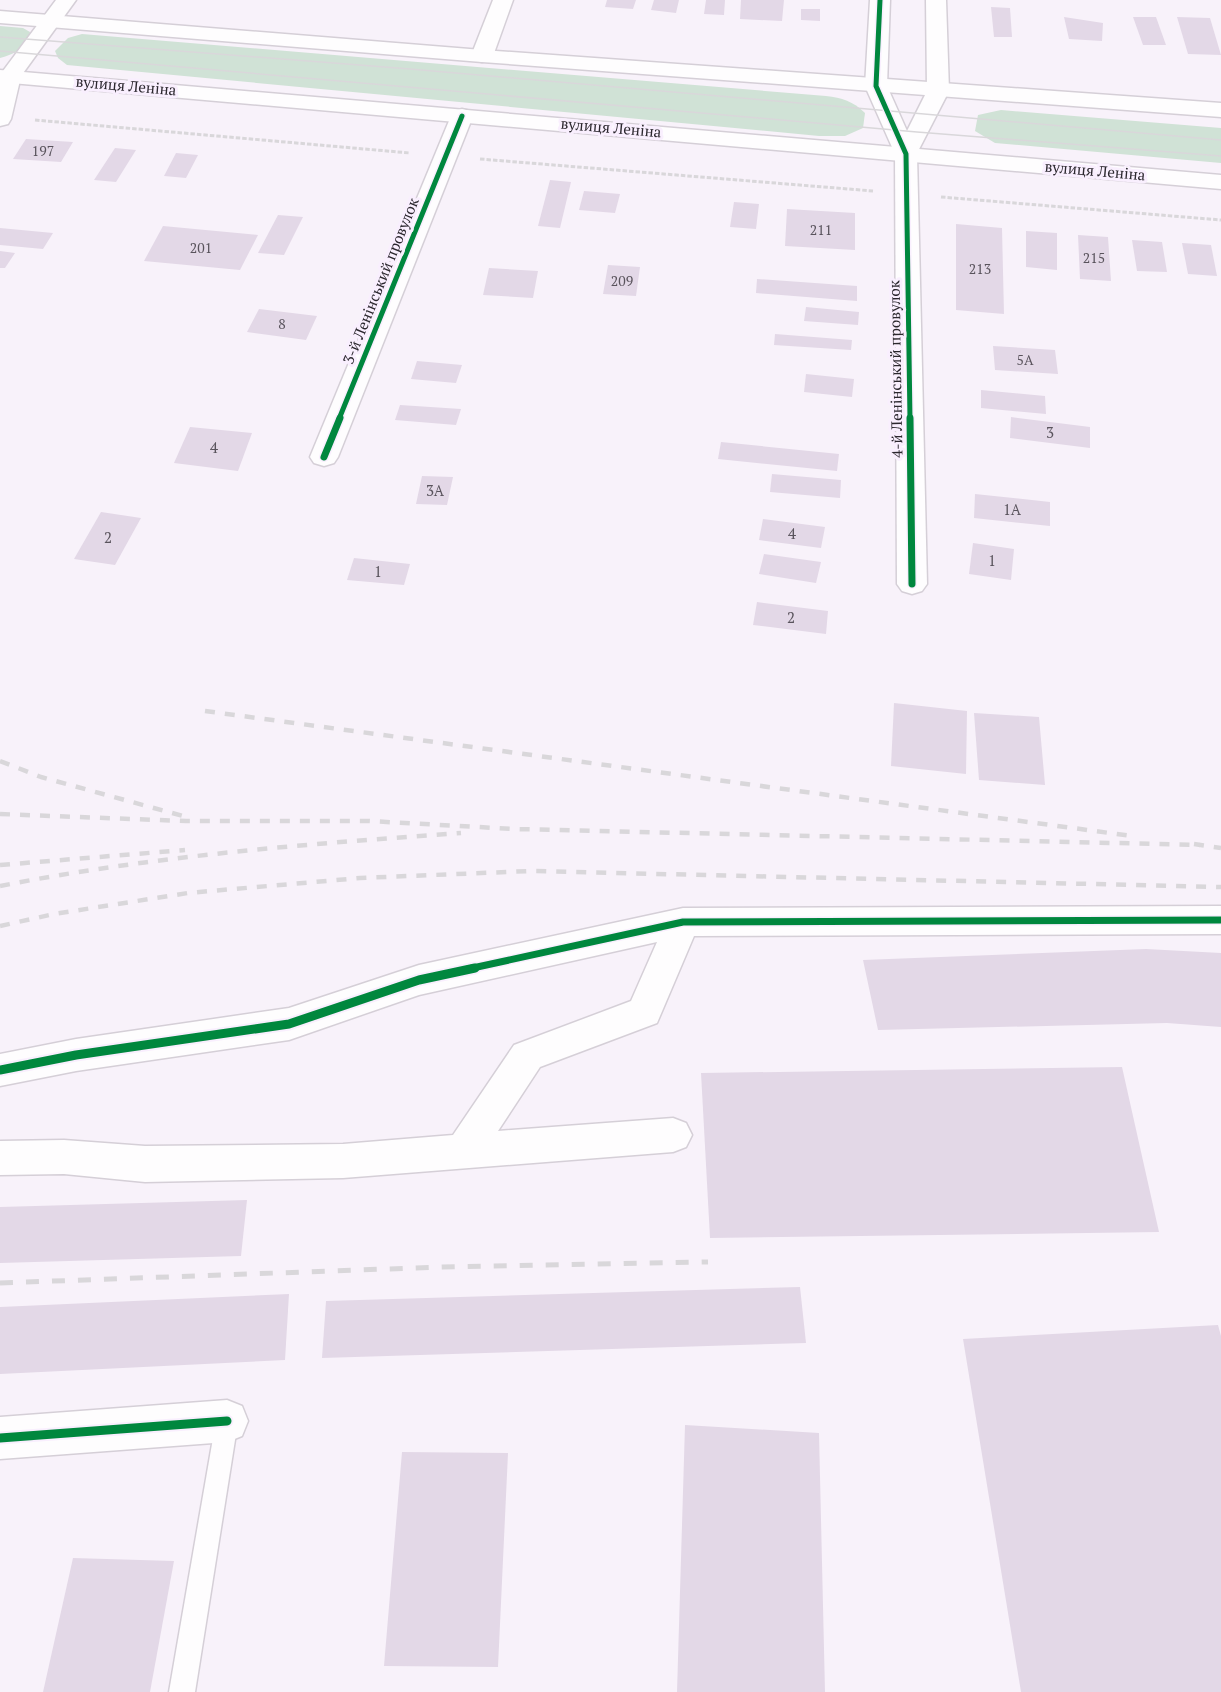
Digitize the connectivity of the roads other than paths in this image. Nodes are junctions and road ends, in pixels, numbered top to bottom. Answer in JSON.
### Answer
{"nodes":[{"id":1,"x":66,"y":0,"type":"edge"},
{"id":2,"x":503,"y":0,"type":"edge"},
{"id":3,"x":880,"y":0,"type":"edge"},
{"id":4,"x":936,"y":0,"type":"edge"},
{"id":5,"x":0,"y":17,"type":"edge"},
{"id":6,"x":52,"y":20,"type":"junction"},
{"id":7,"x":482,"y":56,"type":"junction"},
{"id":8,"x":5,"y":76,"type":"edge"},
{"id":9,"x":876,"y":86,"type":"junction"},
{"id":10,"x":938,"y":91,"type":"junction"},
{"id":11,"x":1221,"y":110,"type":"edge"},
{"id":12,"x":462,"y":116,"type":"junction"},
{"id":13,"x":1,"y":118,"type":"edge"},
{"id":14,"x":906,"y":154,"type":"junction"},
{"id":15,"x":1221,"y":182,"type":"edge"},
{"id":16,"x":324,"y":457,"type":"dead end"},
{"id":17,"x":912,"y":584,"type":"dead end"},
{"id":18,"x":1221,"y":920,"type":"edge"},
{"id":19,"x":683,"y":922,"type":"junction"},
{"id":20,"x":0,"y":1070,"type":"edge"},
{"id":21,"x":673,"y":1135,"type":"dead end"},
{"id":22,"x":464,"y":1151,"type":"junction"},
{"id":23,"x":0,"y":1158,"type":"edge"},
{"id":24,"x":227,"y":1421,"type":"joint"},
{"id":25,"x":0,"y":1438,"type":"edge"},
{"id":26,"x":182,"y":1692,"type":"edge"}],
"edges":[{"from":1,"to":6,"type":"street"},
{"from":2,"to":7,"type":"street"},
{"from":3,"to":9,"type":"street"},
{"from":4,"to":10,"type":"street"},
{"from":5,"to":6,"type":"street"},
{"from":6,"to":7,"type":"street"},
{"from":6,"to":8,"type":"street"},
{"from":7,"to":9,"type":"street"},
{"from":8,"to":12,"type":"street","name":"вулиця Леніна"},
{"from":8,"to":13,"type":"street"},
{"from":9,"to":10,"type":"street"},
{"from":9,"to":14,"type":"street"},
{"from":10,"to":11,"type":"street"},
{"from":10,"to":14,"type":"street"},
{"from":12,"to":14,"type":"street","name":"вулиця Леніна"},
{"from":12,"to":16,"type":"street","name":"3-й Ленінський провулок"},
{"from":14,"to":15,"type":"street","name":"вулиця Леніна"},
{"from":14,"to":17,"type":"street","name":"4-й Ленінський провулок"},
{"from":18,"to":19,"type":"street"},
{"from":19,"to":20,"type":"street"},
{"from":19,"to":22,"type":"street"},
{"from":21,"to":22,"type":"street"},
{"from":22,"to":23,"type":"street"},
{"from":24,"to":25,"type":"street"},
{"from":24,"to":26,"type":"lane"}]}
